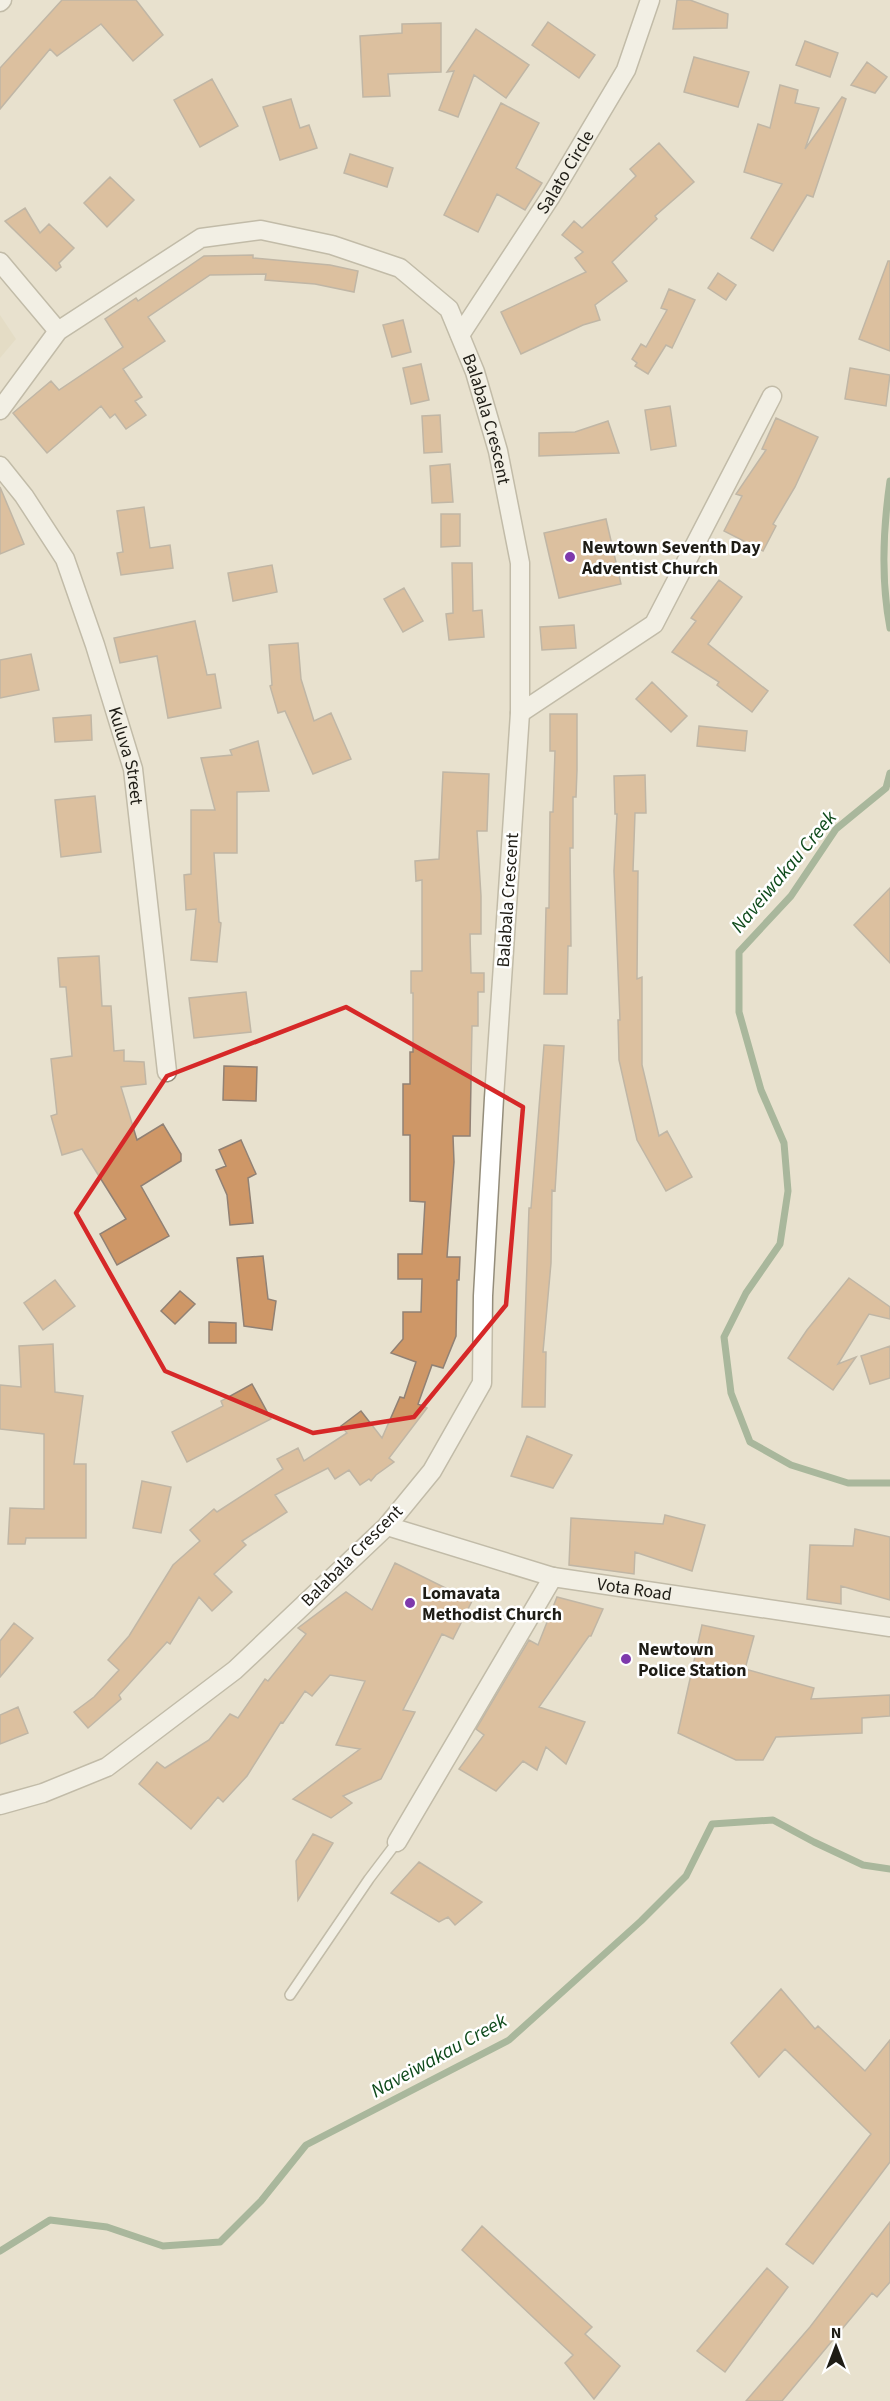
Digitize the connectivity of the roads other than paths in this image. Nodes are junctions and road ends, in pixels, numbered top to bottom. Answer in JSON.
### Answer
{"nodes":[{"id":1,"x":650,"y":0,"type":"edge"},
{"id":2,"x":0,"y":262,"type":"edge"},
{"id":3,"x":58,"y":331,"type":"junction"},
{"id":4,"x":460,"y":335,"type":"junction"},
{"id":5,"x":772,"y":396,"type":"dead end"},
{"id":6,"x":0,"y":410,"type":"edge"},
{"id":7,"x":0,"y":466,"type":"edge"},
{"id":8,"x":520,"y":713,"type":"junction"},
{"id":9,"x":167,"y":1072,"type":"dead end"},
{"id":10,"x":387,"y":1526,"type":"junction"},
{"id":11,"x":554,"y":1577,"type":"junction"},
{"id":12,"x":890,"y":1627,"type":"edge"},
{"id":13,"x":0,"y":1804,"type":"edge"},
{"id":14,"x":397,"y":1842,"type":"joint"},
{"id":15,"x":290,"y":1995,"type":"dead end"}],
"edges":[{"from":1,"to":4,"type":"street","name":"Salato Circle"},
{"from":2,"to":3,"type":"street"},
{"from":3,"to":4,"type":"street","name":"Balabala Crescent"},
{"from":3,"to":6,"type":"street","name":"Balabala Crescent"},
{"from":4,"to":8,"type":"street","name":"Balabala Crescent"},
{"from":5,"to":8,"type":"street"},
{"from":7,"to":9,"type":"street","name":"Kuluva Street"},
{"from":8,"to":10,"type":"street","name":"Balabala Crescent"},
{"from":10,"to":11,"type":"street","name":"Vota Road"},
{"from":10,"to":13,"type":"street","name":"Balabala Crescent"},
{"from":11,"to":12,"type":"street","name":"Vota Road"},
{"from":11,"to":14,"type":"street"},
{"from":14,"to":15,"type":"lane"}]}
